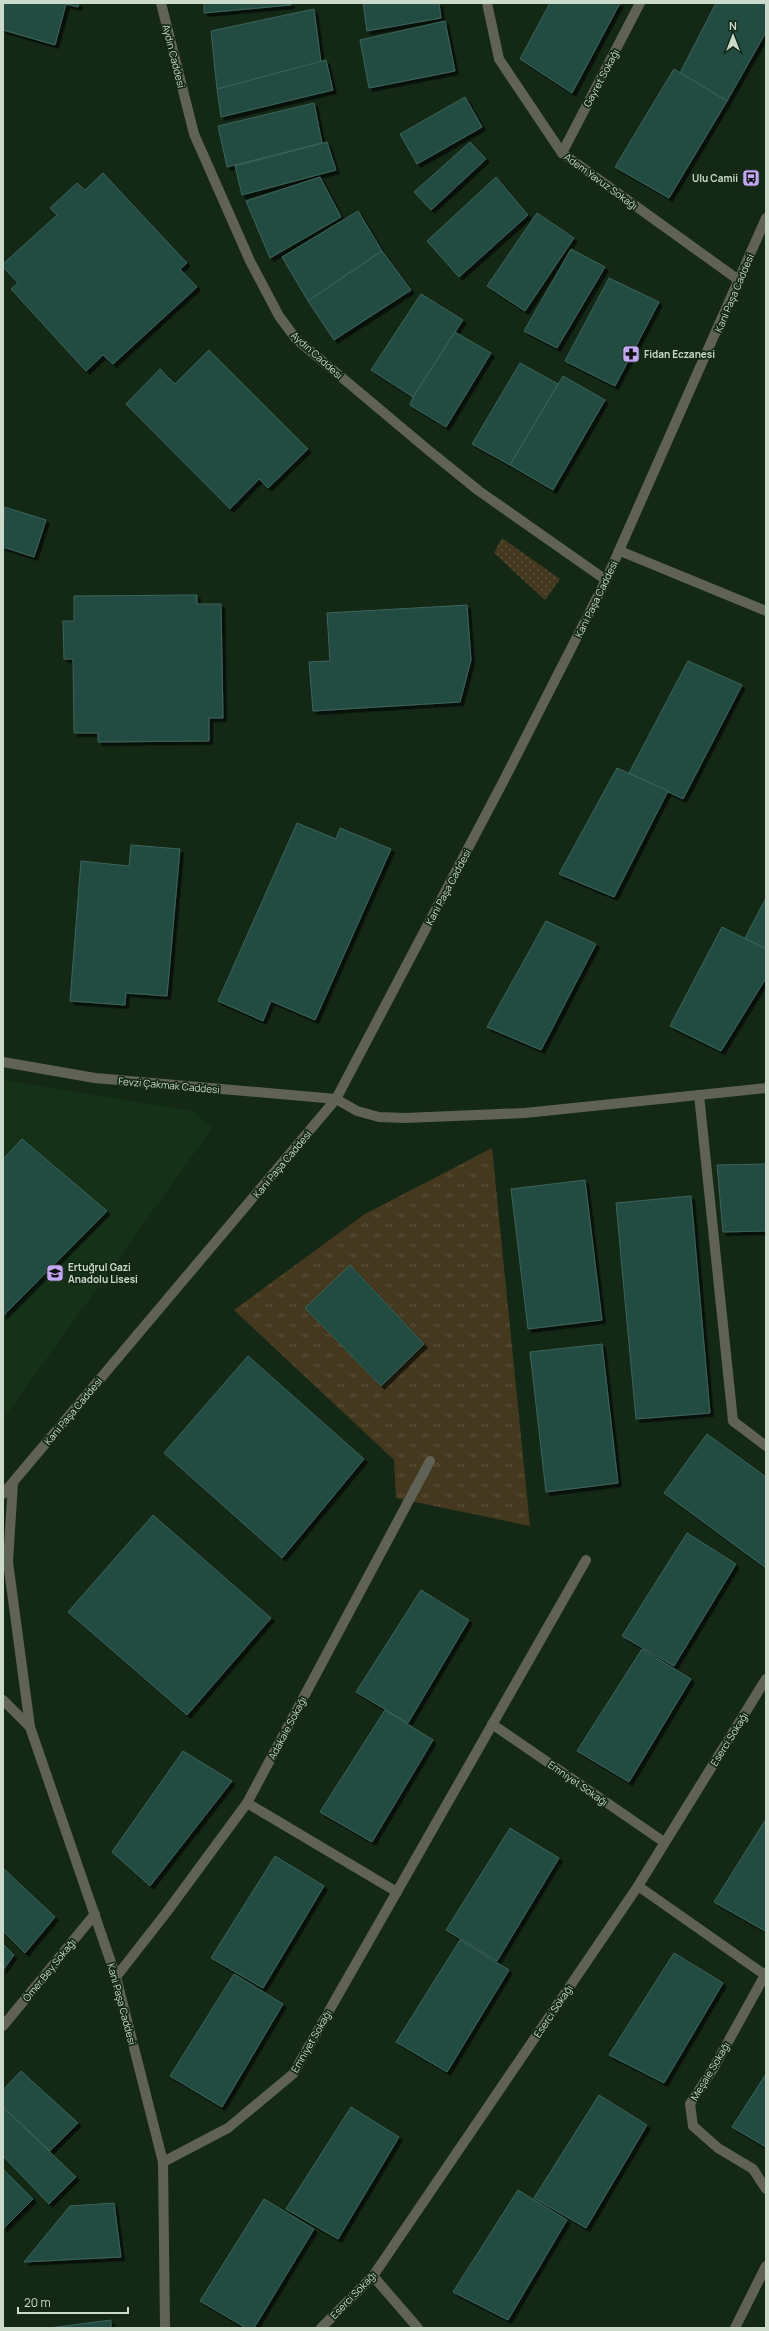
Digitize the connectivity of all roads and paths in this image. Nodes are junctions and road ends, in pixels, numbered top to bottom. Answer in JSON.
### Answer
{"nodes":[{"id":1,"x":161,"y":3,"type":"edge"},
{"id":2,"x":487,"y":3,"type":"edge"},
{"id":3,"x":640,"y":3,"type":"edge"},
{"id":4,"x":562,"y":153,"type":"junction"},
{"id":5,"x":766,"y":218,"type":"edge"},
{"id":6,"x":740,"y":281,"type":"junction"},
{"id":7,"x":620,"y":551,"type":"junction"},
{"id":8,"x":606,"y":580,"type":"junction"},
{"id":9,"x":766,"y":611,"type":"edge"},
{"id":10,"x":3,"y":1062,"type":"edge"},
{"id":11,"x":766,"y":1088,"type":"edge"},
{"id":12,"x":699,"y":1095,"type":"junction"},
{"id":13,"x":336,"y":1099,"type":"junction"},
{"id":14,"x":766,"y":1446,"type":"edge"},
{"id":15,"x":430,"y":1461,"type":"dead end"},
{"id":16,"x":13,"y":1483,"type":"junction"},
{"id":17,"x":3,"y":1494,"type":"edge"},
{"id":18,"x":586,"y":1560,"type":"dead end"},
{"id":19,"x":766,"y":1679,"type":"edge"},
{"id":20,"x":3,"y":1700,"type":"edge"},
{"id":21,"x":492,"y":1724,"type":"junction"},
{"id":22,"x":30,"y":1727,"type":"junction"},
{"id":23,"x":247,"y":1803,"type":"junction"},
{"id":24,"x":664,"y":1842,"type":"junction"},
{"id":25,"x":638,"y":1886,"type":"junction"},
{"id":26,"x":397,"y":1892,"type":"junction"},
{"id":27,"x":95,"y":1914,"type":"junction"},
{"id":28,"x":766,"y":1974,"type":"edge"},
{"id":29,"x":116,"y":1977,"type":"junction"},
{"id":30,"x":3,"y":2026,"type":"edge"},
{"id":31,"x":163,"y":2162,"type":"junction"},
{"id":32,"x":766,"y":2189,"type":"edge"},
{"id":33,"x":766,"y":2266,"type":"edge"},
{"id":34,"x":373,"y":2276,"type":"junction"},
{"id":35,"x":165,"y":2328,"type":"edge"},
{"id":36,"x":321,"y":2328,"type":"edge"},
{"id":37,"x":418,"y":2328,"type":"edge"},
{"id":38,"x":735,"y":2328,"type":"edge"}],
"edges":[{"from":1,"to":8,"type":"street","name":"Aydın Caddesi"},
{"from":2,"to":4,"type":"street","name":"Adem Yavuz Sokağı"},
{"from":3,"to":4,"type":"street","name":"Gayret Sokağı"},
{"from":4,"to":6,"type":"street","name":"Adem Yavuz Sokağı"},
{"from":5,"to":6,"type":"street","name":"Kani Paşa Caddesi"},
{"from":6,"to":7,"type":"street","name":"Kani Paşa Caddesi"},
{"from":7,"to":8,"type":"street","name":"Kani Paşa Caddesi"},
{"from":7,"to":9,"type":"street"},
{"from":8,"to":13,"type":"street","name":"Kani Paşa Caddesi"},
{"from":10,"to":13,"type":"street","name":"Fevzi Çakmak Caddesi"},
{"from":11,"to":12,"type":"street"},
{"from":12,"to":13,"type":"street"},
{"from":12,"to":14,"type":"street"},
{"from":13,"to":16,"type":"street","name":"Kani Paşa Caddesi"},
{"from":15,"to":23,"type":"street","name":"Adakale Sokağı"},
{"from":16,"to":17,"type":"street","name":"Kani Paşa Caddesi"},
{"from":16,"to":22,"type":"street"},
{"from":18,"to":21,"type":"street","name":"Emniyet Sokağı"},
{"from":19,"to":24,"type":"street","name":"Eserci Sokağı"},
{"from":20,"to":22,"type":"street","name":"Kani Paşa Caddesi"},
{"from":21,"to":24,"type":"street","name":"Emniyet Sokağı"},
{"from":21,"to":26,"type":"street","name":"Emniyet Sokağı"},
{"from":22,"to":27,"type":"street","name":"Kani Paşa Caddesi"},
{"from":23,"to":26,"type":"street"},
{"from":23,"to":29,"type":"street","name":"Adakale Sokağı"},
{"from":24,"to":25,"type":"street","name":"Eserci Sokağı"},
{"from":25,"to":28,"type":"street","name":"Meşale Sokağı"},
{"from":25,"to":34,"type":"street","name":"Eserci Sokağı"},
{"from":26,"to":31,"type":"street","name":"Emniyet Sokağı"},
{"from":27,"to":29,"type":"street","name":"Kani Paşa Caddesi"},
{"from":27,"to":30,"type":"street","name":"Ömer Bey Sokağı"},
{"from":28,"to":32,"type":"street","name":"Meşale Sokağı"},
{"from":29,"to":31,"type":"street","name":"Kani Paşa Caddesi"},
{"from":31,"to":35,"type":"street","name":"Kani Paşa Caddesi"},
{"from":33,"to":38,"type":"street"},
{"from":34,"to":36,"type":"street","name":"Eserci Sokağı"},
{"from":34,"to":37,"type":"street"}]}
